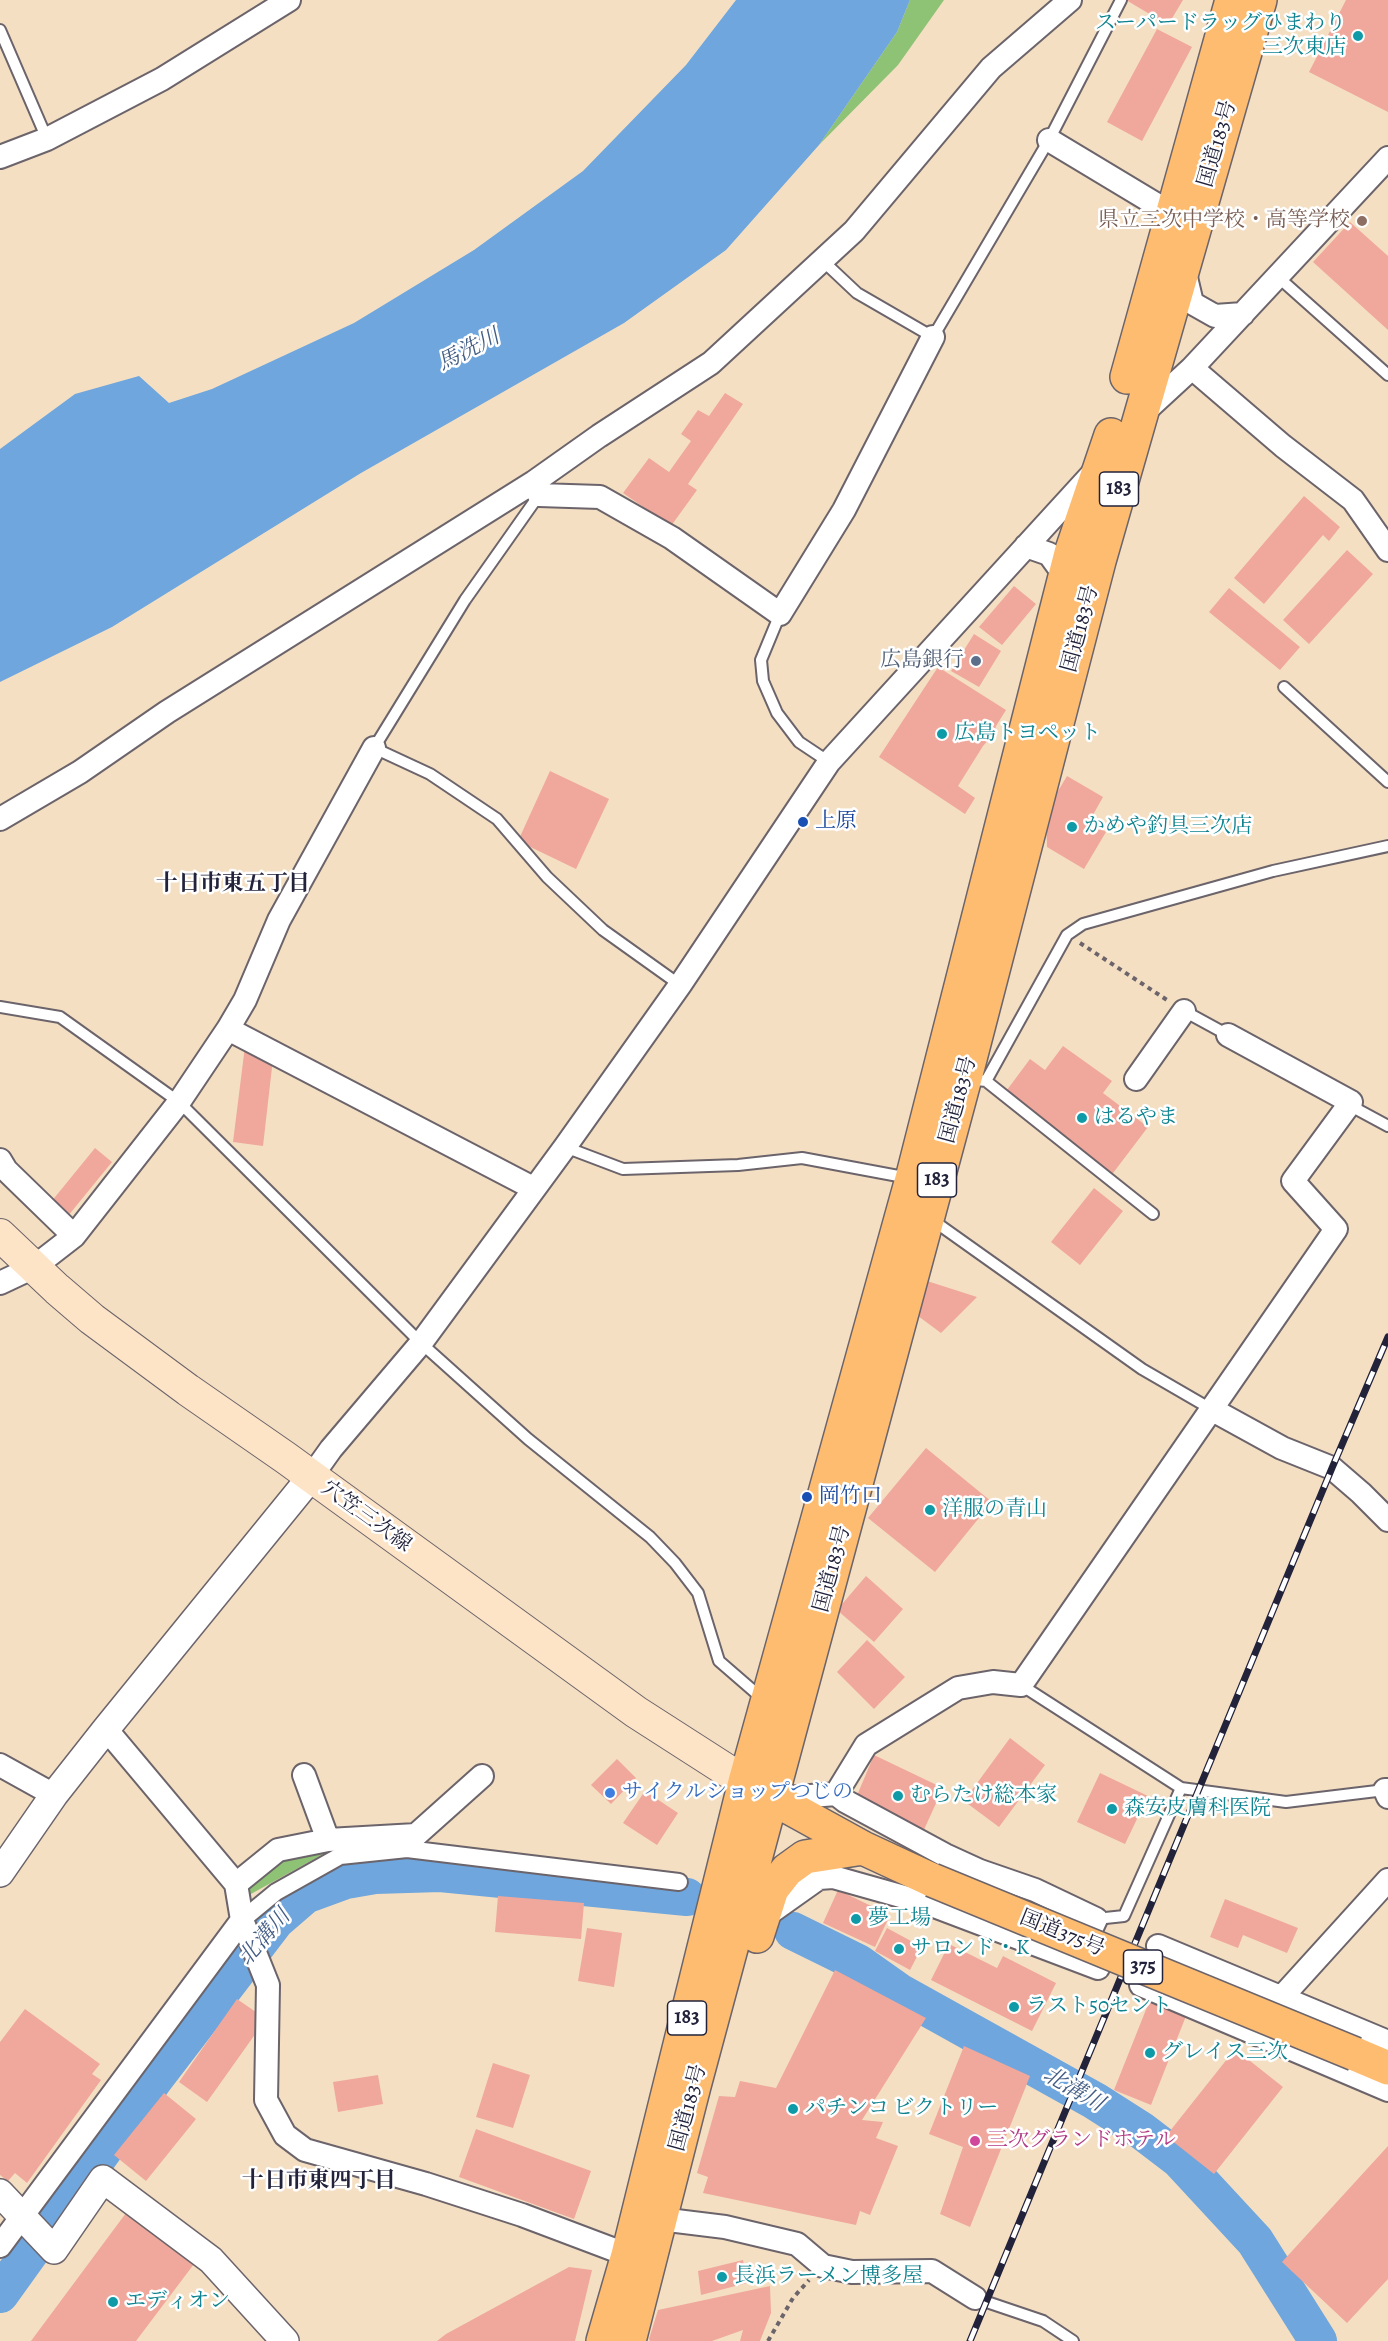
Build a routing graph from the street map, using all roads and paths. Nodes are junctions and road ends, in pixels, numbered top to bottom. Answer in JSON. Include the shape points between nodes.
{"nodes":[{"id":1,"x":289,"y":0,"type":"edge"},
{"id":2,"x":1070,"y":0,"type":"edge"},
{"id":3,"x":1121,"y":0,"type":"edge"},
{"id":4,"x":1232,"y":0,"type":"edge"},
{"id":5,"x":1260,"y":0,"type":"edge"},
{"id":6,"x":0,"y":30,"type":"edge"},
{"id":7,"x":47,"y":139,"type":"junction"},
{"id":8,"x":1049,"y":140,"type":"junction"},
{"id":9,"x":0,"y":158,"type":"edge"},
{"id":10,"x":1388,"y":158,"type":"edge"},
{"id":11,"x":1172,"y":214,"type":"junction"},
{"id":12,"x":823,"y":261,"type":"junction"},
{"id":13,"x":1183,"y":264,"type":"junction"},
{"id":14,"x":1278,"y":277,"type":"junction"},
{"id":15,"x":1243,"y":314,"type":"junction"},
{"id":16,"x":933,"y":337,"type":"junction"},
{"id":17,"x":1192,"y":368,"type":"junction"},
{"id":18,"x":1388,"y":375,"type":"edge"},
{"id":19,"x":1139,"y":417,"type":"junction"},
{"id":20,"x":1104,"y":460,"type":"junction"},
{"id":21,"x":536,"y":489,"type":"junction"},
{"id":22,"x":1026,"y":546,"type":"junction"},
{"id":23,"x":1388,"y":550,"type":"edge"},
{"id":24,"x":1065,"y":576,"type":"junction"},
{"id":25,"x":780,"y":614,"type":"junction"},
{"id":26,"x":1284,"y":687,"type":"dead end"},
{"id":27,"x":374,"y":748,"type":"junction"},
{"id":28,"x":830,"y":762,"type":"junction"},
{"id":29,"x":1388,"y":782,"type":"edge"},
{"id":30,"x":0,"y":819,"type":"edge"},
{"id":31,"x":1388,"y":846,"type":"edge"},
{"id":32,"x":1067,"y":935,"type":"junction"},
{"id":33,"x":680,"y":985,"type":"junction"},
{"id":34,"x":0,"y":1007,"type":"edge"},
{"id":35,"x":1184,"y":1011,"type":"junction"},
{"id":36,"x":228,"y":1029,"type":"junction"},
{"id":37,"x":1228,"y":1035,"type":"joint"},
{"id":38,"x":1136,"y":1079,"type":"dead end"},
{"id":39,"x":976,"y":1080,"type":"junction"},
{"id":40,"x":180,"y":1102,"type":"junction"},
{"id":41,"x":1349,"y":1105,"type":"junction"},
{"id":42,"x":1388,"y":1126,"type":"edge"},
{"id":43,"x":565,"y":1147,"type":"junction"},
{"id":44,"x":0,"y":1160,"type":"edge"},
{"id":45,"x":924,"y":1182,"type":"junction"},
{"id":46,"x":533,"y":1188,"type":"junction"},
{"id":47,"x":1153,"y":1214,"type":"dead end"},
{"id":48,"x":927,"y":1216,"type":"junction"},
{"id":49,"x":0,"y":1235,"type":"edge"},
{"id":50,"x":74,"y":1236,"type":"junction"},
{"id":51,"x":34,"y":1267,"type":"junction"},
{"id":52,"x":0,"y":1283,"type":"edge"},
{"id":53,"x":421,"y":1343,"type":"junction"},
{"id":54,"x":1211,"y":1409,"type":"junction"},
{"id":55,"x":311,"y":1477,"type":"junction"},
{"id":56,"x":1388,"y":1520,"type":"edge"},
{"id":57,"x":1021,"y":1685,"type":"junction"},
{"id":58,"x":769,"y":1704,"type":"junction"},
{"id":59,"x":106,"y":1729,"type":"junction"},
{"id":60,"x":0,"y":1765,"type":"edge"},
{"id":61,"x":304,"y":1774,"type":"dead end"},
{"id":62,"x":482,"y":1776,"type":"dead end"},
{"id":63,"x":1181,"y":1788,"type":"junction"},
{"id":64,"x":758,"y":1791,"type":"junction"},
{"id":65,"x":1387,"y":1792,"type":"edge"},
{"id":66,"x":836,"y":1794,"type":"junction"},
{"id":67,"x":54,"y":1795,"type":"junction"},
{"id":68,"x":328,"y":1840,"type":"junction"},
{"id":69,"x":863,"y":1848,"type":"junction"},
{"id":70,"x":0,"y":1873,"type":"edge"},
{"id":71,"x":1388,"y":1880,"type":"edge"},
{"id":72,"x":679,"y":1882,"type":"dead end"},
{"id":73,"x":236,"y":1884,"type":"junction"},
{"id":74,"x":764,"y":1917,"type":"junction"},
{"id":75,"x":1096,"y":1919,"type":"junction"},
{"id":76,"x":242,"y":1920,"type":"junction"},
{"id":77,"x":1158,"y":1946,"type":"dead end"},
{"id":78,"x":1078,"y":1958,"type":"junction"},
{"id":79,"x":1098,"y":1968,"type":"dead end"},
{"id":80,"x":1220,"y":1972,"type":"junction"},
{"id":81,"x":1141,"y":1985,"type":"dead end"},
{"id":82,"x":1281,"y":1998,"type":"junction"},
{"id":83,"x":717,"y":2007,"type":"junction"},
{"id":84,"x":1203,"y":2012,"type":"junction"},
{"id":85,"x":1388,"y":2042,"type":"edge"},
{"id":86,"x":1388,"y":2068,"type":"edge"},
{"id":87,"x":1388,"y":2090,"type":"edge"},
{"id":88,"x":0,"y":2193,"type":"edge"},
{"id":89,"x":21,"y":2215,"type":"junction"},
{"id":90,"x":660,"y":2219,"type":"junction"},
{"id":91,"x":0,"y":2247,"type":"edge"},
{"id":92,"x":628,"y":2255,"type":"junction"},
{"id":93,"x":823,"y":2266,"type":"junction"},
{"id":94,"x":975,"y":2298,"type":"joint"},
{"id":95,"x":614,"y":2340,"type":"edge"},
{"id":96,"x":285,"y":2341,"type":"edge"},
{"id":97,"x":768,"y":2341,"type":"edge"},
{"id":98,"x":1073,"y":2341,"type":"edge"}],
"edges":[{"from":1,"to":7,"type":"street","via":[[162,79]]},
{"from":2,"to":12,"type":"street","via":[[991,68],[854,231]]},
{"from":3,"to":8,"type":"lane"},
{"from":4,"to":11,"type":"highway","name":"国道183号","number":"183"},
{"from":5,"to":13,"type":"highway","name":"国道183号","number":"183"},
{"from":6,"to":7,"type":"lane"},
{"from":7,"to":9,"type":"street"},
{"from":8,"to":11,"type":"street"},
{"from":8,"to":16,"type":"lane"},
{"from":10,"to":14,"type":"street"},
{"from":11,"to":20,"type":"highway","name":"国道183号","number":"183"},
{"from":12,"to":16,"type":"lane","via":[[857,293]]},
{"from":12,"to":21,"type":"street","via":[[711,363],[599,436]]},
{"from":13,"to":15,"type":"street","via":[[1192,303],[1215,316]]},
{"from":13,"to":19,"type":"highway","name":"国道183号","number":"183"},
{"from":14,"to":15,"type":"street"},
{"from":14,"to":18,"type":"lane"},
{"from":15,"to":17,"type":"street"},
{"from":16,"to":25,"type":"street","via":[[844,510]]},
{"from":17,"to":19,"type":"street"},
{"from":17,"to":23,"type":"street","via":[[1353,501]]},
{"from":19,"to":20,"type":"street"},
{"from":19,"to":39,"type":"highway","name":"国道183号","number":"183","via":[[1099,561]]},
{"from":20,"to":22,"type":"street"},
{"from":20,"to":24,"type":"highway","name":"国道183号","number":"183"},
{"from":21,"to":25,"type":"street","via":[[600,497],[672,538]]},
{"from":21,"to":27,"type":"lane"},
{"from":21,"to":30,"type":"street","via":[[177,706],[80,772]]},
{"from":22,"to":24,"type":"street","via":[[1049,554]]},
{"from":22,"to":28,"type":"street"},
{"from":24,"to":45,"type":"highway","name":"国道183号","number":"183"},
{"from":25,"to":28,"type":"lane","via":[[761,660],[764,681],[777,713],[799,742]]},
{"from":26,"to":29,"type":"lane"},
{"from":27,"to":33,"type":"lane","via":[[430,774],[496,819],[547,877],[603,930]]},
{"from":27,"to":36,"type":"street","via":[[279,921]]},
{"from":28,"to":33,"type":"street"},
{"from":31,"to":32,"type":"lane","via":[[1273,871],[1083,924]]},
{"from":32,"to":35,"type":"path"},
{"from":32,"to":39,"type":"lane"},
{"from":33,"to":43,"type":"street"},
{"from":34,"to":40,"type":"lane","via":[[60,1017]]},
{"from":35,"to":37,"type":"lane"},
{"from":35,"to":38,"type":"street"},
{"from":36,"to":40,"type":"street"},
{"from":36,"to":46,"type":"street"},
{"from":37,"to":41,"type":"street","via":[[1351,1102]]},
{"from":39,"to":45,"type":"highway","name":"国道183号","number":"183"},
{"from":39,"to":47,"type":"lane"},
{"from":40,"to":50,"type":"street"},
{"from":40,"to":53,"type":"lane"},
{"from":41,"to":42,"type":"lane"},
{"from":41,"to":54,"type":"street","via":[[1293,1181],[1336,1229]]},
{"from":43,"to":45,"type":"lane","via":[[623,1169],[738,1165],[802,1158]]},
{"from":43,"to":46,"type":"street"},
{"from":44,"to":50,"type":"street"},
{"from":45,"to":48,"type":"highway","name":"国道183号","number":"183"},
{"from":45,"to":58,"type":"highway","name":"国道183号","number":"183"},
{"from":46,"to":53,"type":"street"},
{"from":48,"to":54,"type":"lane","via":[[1142,1369]]},
{"from":48,"to":64,"type":"highway","name":"国道183号","number":"183"},
{"from":49,"to":51,"type":"main road","name":"穴笠三次線"},
{"from":50,"to":51,"type":"street"},
{"from":51,"to":52,"type":"street"},
{"from":51,"to":55,"type":"main road","name":"穴笠三次線","via":[[102,1326]]},
{"from":53,"to":55,"type":"street"},
{"from":53,"to":58,"type":"lane","via":[[528,1439],[657,1544],[698,1593],[718,1661]]},
{"from":54,"to":56,"type":"street","via":[[1282,1448],[1332,1468]]},
{"from":54,"to":57,"type":"street"},
{"from":55,"to":59,"type":"street"},
{"from":55,"to":64,"type":"main road","name":"穴笠三次線","via":[[636,1712]]},
{"from":57,"to":63,"type":"lane"},
{"from":57,"to":66,"type":"street","via":[[993,1682],[958,1688],[866,1745]]},
{"from":58,"to":64,"type":"highway","name":"国道183号","number":"183"},
{"from":59,"to":67,"type":"street"},
{"from":59,"to":73,"type":"street"},
{"from":60,"to":67,"type":"street"},
{"from":61,"to":68,"type":"street"},
{"from":62,"to":68,"type":"street","via":[[416,1835]]},
{"from":63,"to":65,"type":"lane","via":[[1286,1802]]},
{"from":63,"to":75,"type":"lane","via":[[1124,1916]]},
{"from":64,"to":66,"type":"street"},
{"from":64,"to":69,"type":"highway","name":"国道375号","number":"375"},
{"from":64,"to":83,"type":"highway","name":"国道183号","number":"183"},
{"from":64,"to":92,"type":"highway","name":"国道183号","number":"183"},
{"from":66,"to":75,"type":"street","via":[[945,1855]]},
{"from":67,"to":70,"type":"street"},
{"from":68,"to":73,"type":"street","via":[[278,1850]]},
{"from":69,"to":74,"type":"highway","via":[[805,1857],[772,1889]]},
{"from":69,"to":86,"type":"highway","name":"国道375号","number":"375","bridge":true},
{"from":71,"to":82,"type":"street"},
{"from":72,"to":76,"type":"street","via":[[407,1849],[340,1856],[276,1892]]},
{"from":73,"to":76,"type":"street"},
{"from":74,"to":78,"type":"street","via":[[819,1878],[833,1877],[929,1904]]},
{"from":74,"to":83,"type":"highway","via":[[755,1944]]},
{"from":75,"to":78,"type":"street"},
{"from":76,"to":89,"type":"street"},
{"from":76,"to":92,"type":"street","via":[[268,1985],[266,2100],[285,2135],[305,2150],[522,2215]]},
{"from":77,"to":80,"type":"street"},
{"from":78,"to":79,"type":"street"},
{"from":80,"to":82,"type":"street"},
{"from":80,"to":84,"type":"lane"},
{"from":81,"to":84,"type":"street"},
{"from":82,"to":85,"type":"street"},
{"from":83,"to":90,"type":"highway","name":"国道183号","number":"183"},
{"from":84,"to":87,"type":"street"},
{"from":88,"to":89,"type":"street"},
{"from":89,"to":91,"type":"street"},
{"from":89,"to":96,"type":"street","via":[[54,2250],[104,2179],[211,2260]]},
{"from":90,"to":93,"type":"street","via":[[725,2226],[797,2244]]},
{"from":90,"to":95,"type":"highway","name":"国道183号","number":"183"},
{"from":92,"to":95,"type":"highway","name":"国道183号","number":"183"},
{"from":93,"to":94,"type":"street","via":[[852,2272],[932,2271]]},
{"from":93,"to":97,"type":"path","via":[[793,2298]]},
{"from":94,"to":98,"type":"lane","via":[[1043,2320]]}]}
